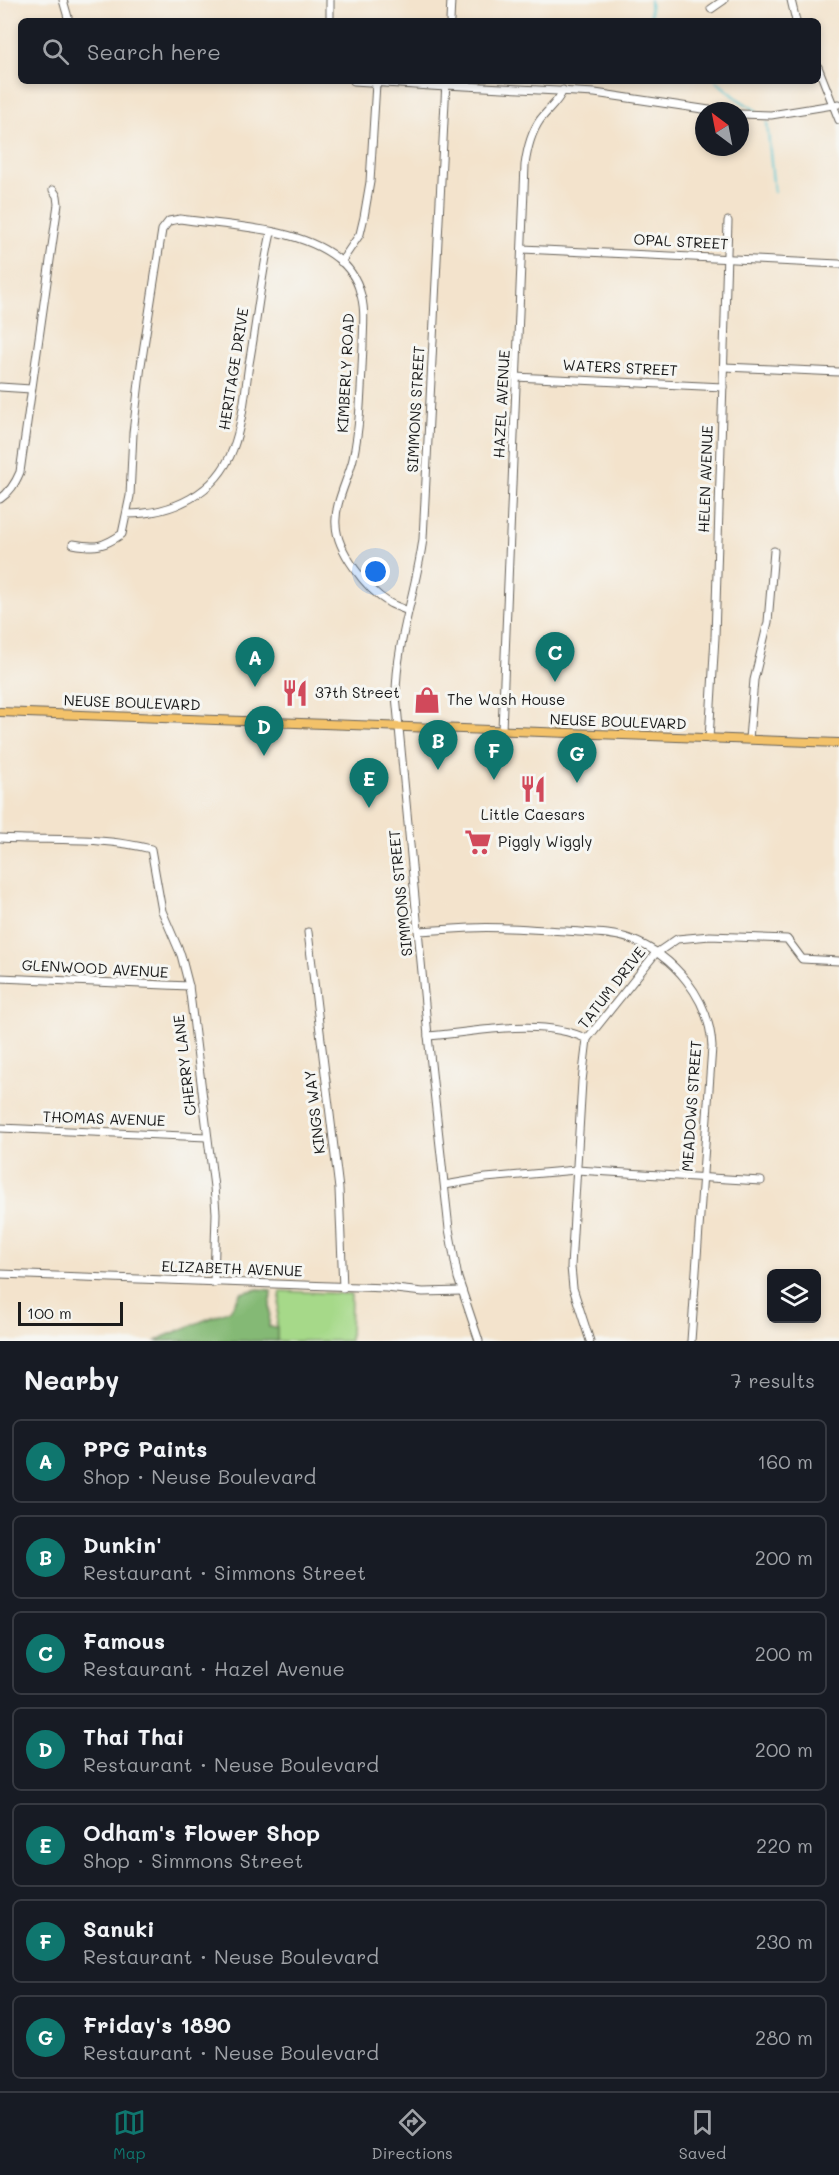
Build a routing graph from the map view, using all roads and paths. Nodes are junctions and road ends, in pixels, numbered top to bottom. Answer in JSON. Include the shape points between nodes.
{"nodes":[{"id":1,"x":63,"y":0,"type":"edge"},
{"id":2,"x":330,"y":0,"type":"edge"},
{"id":3,"x":451,"y":0,"type":"edge"},
{"id":4,"x":724,"y":0,"type":"edge"},
{"id":5,"x":791,"y":0,"type":"edge"},
{"id":6,"x":711,"y":9,"type":"dead end"},
{"id":7,"x":68,"y":18,"type":"edge"},
{"id":8,"x":330,"y":18,"type":"edge"},
{"id":9,"x":450,"y":18,"type":"edge"},
{"id":10,"x":795,"y":18,"type":"edge"},
{"id":11,"x":821,"y":73,"type":"edge"},
{"id":12,"x":376,"y":84,"type":"edge"},
{"id":13,"x":446,"y":84,"type":"edge"},
{"id":14,"x":563,"y":90,"type":"junction"},
{"id":15,"x":836,"y":105,"type":"edge"},
{"id":16,"x":695,"y":108,"type":"edge"},
{"id":17,"x":749,"y":114,"type":"edge"},
{"id":18,"x":839,"y":120,"type":"edge"},
{"id":19,"x":53,"y":190,"type":"dead end"},
{"id":20,"x":729,"y":221,"type":"dead end"},
{"id":21,"x":271,"y":233,"type":"junction"},
{"id":22,"x":522,"y":249,"type":"junction"},
{"id":23,"x":727,"y":258,"type":"junction"},
{"id":24,"x":341,"y":262,"type":"junction"},
{"id":25,"x":839,"y":264,"type":"edge"},
{"id":26,"x":724,"y":367,"type":"junction"},
{"id":27,"x":839,"y":372,"type":"edge"},
{"id":28,"x":515,"y":377,"type":"junction"},
{"id":29,"x":0,"y":387,"type":"edge"},
{"id":30,"x":723,"y":387,"type":"junction"},
{"id":31,"x":32,"y":389,"type":"junction"},
{"id":32,"x":0,"y":499,"type":"edge"},
{"id":33,"x":127,"y":514,"type":"junction"},
{"id":34,"x":73,"y":544,"type":"dead end"},
{"id":35,"x":774,"y":552,"type":"dead end"},
{"id":36,"x":408,"y":611,"type":"junction"},
{"id":37,"x":0,"y":712,"type":"edge"},
{"id":38,"x":397,"y":726,"type":"junction"},
{"id":39,"x":502,"y":730,"type":"junction"},
{"id":40,"x":709,"y":739,"type":"junction"},
{"id":41,"x":749,"y":739,"type":"junction"},
{"id":42,"x":839,"y":743,"type":"edge"},
{"id":43,"x":0,"y":838,"type":"edge"},
{"id":44,"x":419,"y":931,"type":"junction"},
{"id":45,"x":308,"y":932,"type":"dead end"},
{"id":46,"x":655,"y":954,"type":"junction"},
{"id":47,"x":839,"y":961,"type":"edge"},
{"id":48,"x":0,"y":978,"type":"edge"},
{"id":49,"x":189,"y":986,"type":"junction"},
{"id":50,"x":428,"y":1036,"type":"junction"},
{"id":51,"x":587,"y":1040,"type":"junction"},
{"id":52,"x":0,"y":1128,"type":"edge"},
{"id":53,"x":207,"y":1137,"type":"junction"},
{"id":54,"x":576,"y":1170,"type":"junction"},
{"id":55,"x":701,"y":1178,"type":"junction"},
{"id":56,"x":761,"y":1181,"type":"dead end"},
{"id":57,"x":445,"y":1185,"type":"junction"},
{"id":58,"x":0,"y":1274,"type":"edge"},
{"id":59,"x":214,"y":1283,"type":"junction"},
{"id":60,"x":344,"y":1288,"type":"junction"},
{"id":61,"x":462,"y":1291,"type":"junction"},
{"id":62,"x":479,"y":1341,"type":"edge"},
{"id":63,"x":590,"y":1341,"type":"edge"},
{"id":64,"x":691,"y":1341,"type":"edge"}],
"edges":[{"from":1,"to":7,"type":"street"},
{"from":2,"to":8,"type":"street"},
{"from":3,"to":9,"type":"street"},
{"from":4,"to":6,"type":"street"},
{"from":5,"to":10,"type":"street"},
{"from":11,"to":15,"type":"street"},
{"from":12,"to":24,"type":"street","via":[[364,217],[360,234]]},
{"from":13,"to":14,"type":"street"},
{"from":13,"to":36,"type":"street","name":"SIMMONS STREET","via":[[423,539]]},
{"from":14,"to":16,"type":"street"},
{"from":14,"to":22,"type":"street","name":"HAZEL AVENUE","via":[[539,121],[528,146]]},
{"from":15,"to":17,"type":"street","via":[[771,115]]},
{"from":15,"to":18,"type":"street"},
{"from":19,"to":31,"type":"street","via":[[58,204]]},
{"from":20,"to":23,"type":"street","name":"HELEN AVENUE"},
{"from":21,"to":24,"type":"street","name":"KIMBERLY ROAD","via":[[320,247]]},
{"from":21,"to":33,"type":"street","name":"HERITAGE DRIVE","via":[[233,450],[206,490],[177,506]]},
{"from":21,"to":33,"type":"street","name":"KIMBERLY ROAD","via":[[180,219],[169,221],[162,230],[133,433]]},
{"from":22,"to":23,"type":"street","name":"OPAL STREET"},
{"from":22,"to":28,"type":"street","name":"HAZEL AVENUE"},
{"from":23,"to":25,"type":"street","name":"OPAL STREET"},
{"from":23,"to":26,"type":"street","name":"HELEN AVENUE"},
{"from":24,"to":36,"type":"street","name":"KIMBERLY ROAD","via":[[360,291],[364,311],[357,436],[335,523],[339,543],[373,591]]},
{"from":26,"to":27,"type":"street"},
{"from":26,"to":30,"type":"street","name":"HELEN AVENUE"},
{"from":28,"to":30,"type":"street","name":"WATERS STREET"},
{"from":28,"to":39,"type":"street","name":"HAZEL AVENUE"},
{"from":29,"to":31,"type":"street"},
{"from":30,"to":40,"type":"street","name":"HELEN AVENUE"},
{"from":31,"to":32,"type":"street","via":[[20,472],[16,483]]},
{"from":33,"to":34,"type":"street","via":[[123,534],[109,543],[94,548]]},
{"from":35,"to":41,"type":"street","via":[[768,622],[754,680]]},
{"from":36,"to":38,"type":"street","name":"SIMMONS STREET","via":[[396,670]]},
{"from":37,"to":38,"type":"main road","name":"NEUSE BOULEVARD"},
{"from":38,"to":39,"type":"main road","name":"NEUSE BOULEVARD"},
{"from":38,"to":44,"type":"street","name":"SIMMONS STREET"},
{"from":39,"to":40,"type":"main road","name":"NEUSE BOULEVARD"},
{"from":40,"to":41,"type":"main road","name":"NEUSE BOULEVARD"},
{"from":41,"to":42,"type":"main road","name":"NEUSE BOULEVARD"},
{"from":43,"to":49,"type":"street","name":"CHERRY LANE","via":[[111,842],[151,849],[162,911]]},
{"from":44,"to":46,"type":"street","name":"MEADOWS STREET","via":[[471,928],[608,934],[630,939]]},
{"from":44,"to":50,"type":"street","name":"SIMMONS STREET"},
{"from":45,"to":60,"type":"street","name":"KINGS WAY","via":[[339,1189]]},
{"from":46,"to":47,"type":"street","name":"TATUM DRIVE","via":[[677,939],[710,936],[787,939],[802,959]]},
{"from":46,"to":51,"type":"street","name":"TATUM DRIVE"},
{"from":46,"to":55,"type":"street","name":"MEADOWS STREET","via":[[695,992],[710,1025],[711,1070]]},
{"from":48,"to":49,"type":"street","name":"GLENWOOD AVENUE"},
{"from":49,"to":53,"type":"street","name":"CHERRY LANE"},
{"from":50,"to":51,"type":"street","via":[[541,1027],[572,1032]]},
{"from":50,"to":57,"type":"street","name":"SIMMONS STREET"},
{"from":51,"to":54,"type":"street","name":"TATUM DRIVE"},
{"from":52,"to":53,"type":"street","name":"THOMAS AVENUE"},
{"from":53,"to":59,"type":"street","name":"CHERRY LANE","via":[[216,1213]]},
{"from":54,"to":55,"type":"street"},
{"from":54,"to":57,"type":"street"},
{"from":54,"to":63,"type":"street","name":"TATUM DRIVE","via":[[571,1267],[573,1288]]},
{"from":55,"to":56,"type":"street"},
{"from":55,"to":64,"type":"street","name":"MEADOWS STREET"},
{"from":57,"to":61,"type":"street","name":"SIMMONS STREET","via":[[452,1250]]},
{"from":58,"to":59,"type":"street","name":"ELIZABETH AVENUE"},
{"from":59,"to":60,"type":"street","name":"ELIZABETH AVENUE"},
{"from":60,"to":61,"type":"street","name":"ELIZABETH AVENUE"},
{"from":61,"to":62,"type":"street","name":"SIMMONS STREET"}]}
